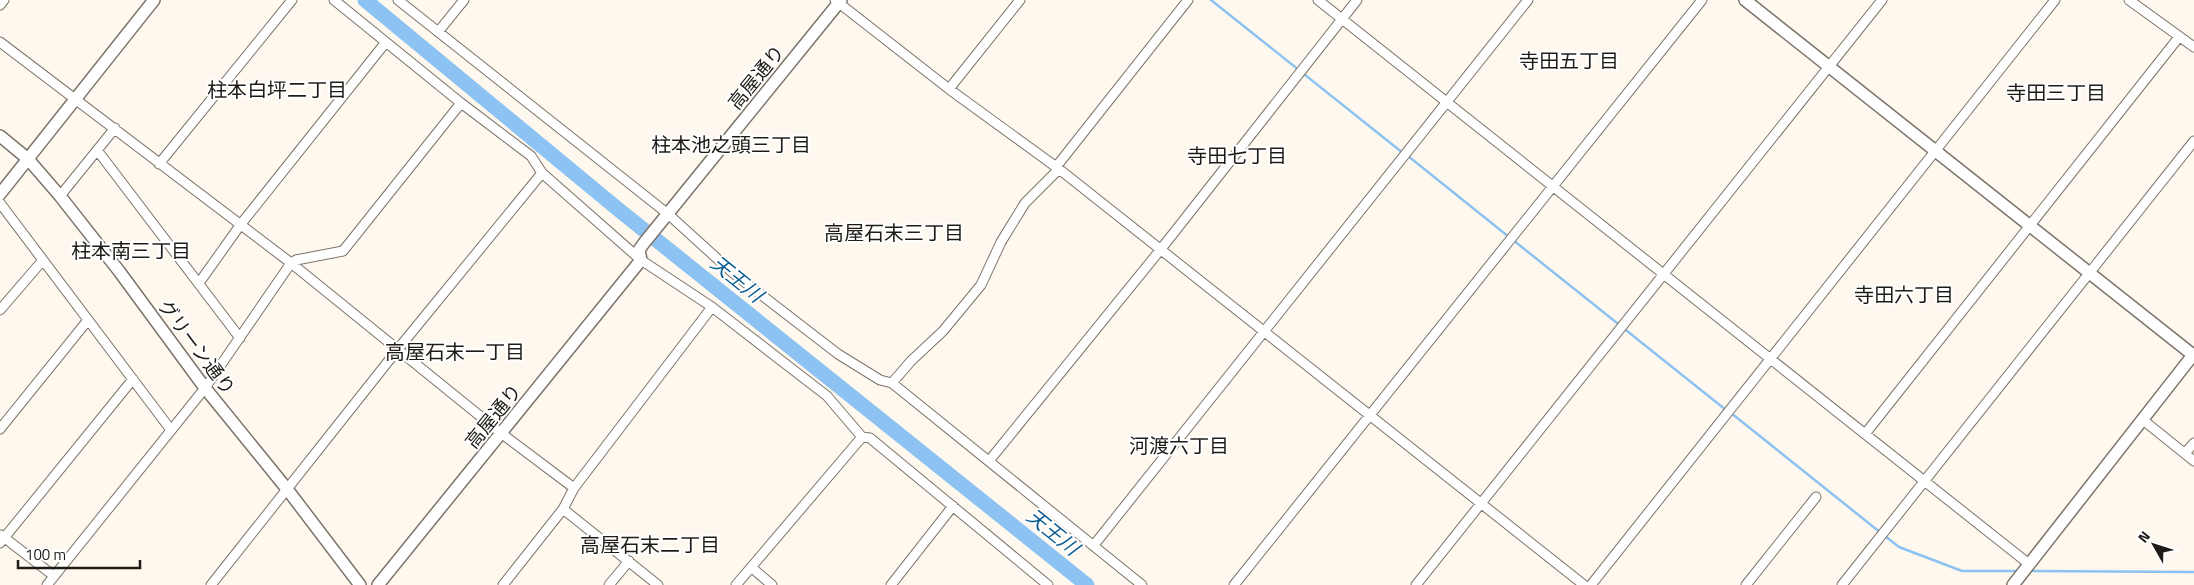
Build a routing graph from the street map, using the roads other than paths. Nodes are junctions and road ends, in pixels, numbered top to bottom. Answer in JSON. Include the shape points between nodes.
{"nodes":[{"id":1,"x":4,"y":0,"type":"edge"},
{"id":2,"x":154,"y":0,"type":"edge"},
{"id":3,"x":292,"y":0,"type":"edge"},
{"id":4,"x":334,"y":0,"type":"edge"},
{"id":5,"x":398,"y":0,"type":"edge"},
{"id":6,"x":464,"y":0,"type":"edge"},
{"id":7,"x":1020,"y":0,"type":"edge"},
{"id":8,"x":1188,"y":0,"type":"edge"},
{"id":9,"x":1318,"y":0,"type":"edge"},
{"id":10,"x":1357,"y":0,"type":"edge"},
{"id":11,"x":1528,"y":0,"type":"edge"},
{"id":12,"x":1702,"y":0,"type":"edge"},
{"id":13,"x":1745,"y":0,"type":"edge"},
{"id":14,"x":1882,"y":0,"type":"edge"},
{"id":15,"x":2055,"y":0,"type":"edge"},
{"id":16,"x":2129,"y":0,"type":"edge"},
{"id":17,"x":838,"y":1,"type":"edge"},
{"id":18,"x":0,"y":5,"type":"edge"},
{"id":19,"x":1342,"y":19,"type":"junction"},
{"id":20,"x":438,"y":32,"type":"junction"},
{"id":21,"x":2180,"y":37,"type":"junction"},
{"id":22,"x":0,"y":42,"type":"edge"},
{"id":23,"x":386,"y":42,"type":"junction"},
{"id":24,"x":2193,"y":43,"type":"edge"},
{"id":25,"x":1829,"y":66,"type":"junction"},
{"id":26,"x":949,"y":89,"type":"junction"},
{"id":27,"x":76,"y":99,"type":"junction"},
{"id":28,"x":1447,"y":102,"type":"junction"},
{"id":29,"x":461,"y":103,"type":"junction"},
{"id":30,"x":115,"y":128,"type":"junction"},
{"id":31,"x":0,"y":136,"type":"edge"},
{"id":32,"x":2194,"y":141,"type":"edge"},
{"id":33,"x":97,"y":150,"type":"junction"},
{"id":34,"x":1936,"y":152,"type":"junction"},
{"id":35,"x":28,"y":159,"type":"junction"},
{"id":36,"x":159,"y":164,"type":"junction"},
{"id":37,"x":1058,"y":168,"type":"junction"},
{"id":38,"x":542,"y":173,"type":"junction"},
{"id":39,"x":1554,"y":186,"type":"junction"},
{"id":40,"x":0,"y":194,"type":"edge"},
{"id":41,"x":60,"y":196,"type":"junction"},
{"id":42,"x":0,"y":203,"type":"edge"},
{"id":43,"x":664,"y":218,"type":"junction"},
{"id":44,"x":240,"y":224,"type":"junction"},
{"id":45,"x":2031,"y":227,"type":"junction"},
{"id":46,"x":1161,"y":248,"type":"junction"},
{"id":47,"x":43,"y":260,"type":"junction"},
{"id":48,"x":641,"y":260,"type":"junction"},
{"id":49,"x":291,"y":263,"type":"junction"},
{"id":50,"x":1664,"y":274,"type":"junction"},
{"id":51,"x":2090,"y":274,"type":"junction"},
{"id":52,"x":199,"y":283,"type":"junction"},
{"id":53,"x":712,"y":307,"type":"junction"},
{"id":54,"x":0,"y":310,"type":"edge"},
{"id":55,"x":88,"y":320,"type":"junction"},
{"id":56,"x":1265,"y":331,"type":"junction"},
{"id":57,"x":240,"y":338,"type":"junction"},
{"id":58,"x":398,"y":349,"type":"junction"},
{"id":59,"x":2194,"y":355,"type":"edge"},
{"id":60,"x":1772,"y":359,"type":"junction"},
{"id":61,"x":133,"y":380,"type":"junction"},
{"id":62,"x":892,"y":383,"type":"junction"},
{"id":63,"x":205,"y":388,"type":"junction"},
{"id":64,"x":1372,"y":415,"type":"junction"},
{"id":65,"x":2144,"y":420,"type":"junction"},
{"id":66,"x":0,"y":429,"type":"edge"},
{"id":67,"x":172,"y":430,"type":"junction"},
{"id":68,"x":501,"y":433,"type":"junction"},
{"id":69,"x":1866,"y":434,"type":"junction"},
{"id":70,"x":862,"y":438,"type":"junction"},
{"id":71,"x":2194,"y":442,"type":"edge"},
{"id":72,"x":2185,"y":453,"type":"junction"},
{"id":73,"x":989,"y":461,"type":"junction"},
{"id":74,"x":2194,"y":461,"type":"edge"},
{"id":75,"x":1925,"y":481,"type":"junction"},
{"id":76,"x":574,"y":488,"type":"junction"},
{"id":77,"x":287,"y":489,"type":"junction"},
{"id":78,"x":1816,"y":497,"type":"dead end"},
{"id":79,"x":1482,"y":503,"type":"junction"},
{"id":80,"x":953,"y":506,"type":"junction"},
{"id":81,"x":563,"y":509,"type":"junction"},
{"id":82,"x":2,"y":538,"type":"edge"},
{"id":83,"x":1094,"y":545,"type":"junction"},
{"id":84,"x":629,"y":561,"type":"junction"},
{"id":85,"x":2028,"y":565,"type":"junction"},
{"id":86,"x":751,"y":567,"type":"junction"},
{"id":87,"x":54,"y":576,"type":"junction"},
{"id":88,"x":2013,"y":584,"type":"edge"},
{"id":89,"x":47,"y":585,"type":"edge"},
{"id":90,"x":211,"y":585,"type":"edge"},
{"id":91,"x":360,"y":585,"type":"edge"},
{"id":92,"x":378,"y":585,"type":"edge"},
{"id":93,"x":504,"y":585,"type":"edge"},
{"id":94,"x":609,"y":585,"type":"edge"},
{"id":95,"x":658,"y":585,"type":"edge"},
{"id":96,"x":736,"y":585,"type":"edge"},
{"id":97,"x":772,"y":585,"type":"edge"},
{"id":98,"x":891,"y":585,"type":"edge"},
{"id":99,"x":1048,"y":585,"type":"edge"},
{"id":100,"x":1142,"y":585,"type":"edge"},
{"id":101,"x":1234,"y":585,"type":"edge"},
{"id":102,"x":1416,"y":585,"type":"edge"},
{"id":103,"x":1584,"y":585,"type":"edge"},
{"id":104,"x":1591,"y":585,"type":"edge"},
{"id":105,"x":1746,"y":585,"type":"edge"},
{"id":106,"x":1842,"y":585,"type":"edge"}],
"edges":[{"from":1,"to":18,"type":"street"},
{"from":2,"to":27,"type":"street"},
{"from":3,"to":36,"type":"street"},
{"from":4,"to":23,"type":"street"},
{"from":5,"to":20,"type":"street"},
{"from":6,"to":20,"type":"street"},
{"from":7,"to":26,"type":"street"},
{"from":8,"to":37,"type":"street"},
{"from":9,"to":19,"type":"street"},
{"from":10,"to":19,"type":"street"},
{"from":11,"to":28,"type":"street"},
{"from":12,"to":39,"type":"street"},
{"from":13,"to":25,"type":"street"},
{"from":14,"to":25,"type":"street"},
{"from":15,"to":34,"type":"street"},
{"from":16,"to":21,"type":"street"},
{"from":17,"to":26,"type":"street"},
{"from":17,"to":43,"type":"street","name":"高屋通り"},
{"from":19,"to":28,"type":"street"},
{"from":19,"to":46,"type":"street"},
{"from":20,"to":43,"type":"street"},
{"from":21,"to":24,"type":"street"},
{"from":21,"to":45,"type":"street"},
{"from":22,"to":27,"type":"street"},
{"from":23,"to":29,"type":"street"},
{"from":23,"to":44,"type":"street"},
{"from":25,"to":34,"type":"street"},
{"from":25,"to":50,"type":"street"},
{"from":26,"to":37,"type":"street"},
{"from":27,"to":30,"type":"street"},
{"from":27,"to":35,"type":"street"},
{"from":28,"to":39,"type":"street"},
{"from":28,"to":56,"type":"street"},
{"from":29,"to":38,"type":"street","via":[[531,156]]},
{"from":29,"to":49,"type":"street","via":[[343,251]]},
{"from":30,"to":33,"type":"street"},
{"from":30,"to":36,"type":"street"},
{"from":31,"to":35,"type":"street","name":"グリーン通り"},
{"from":32,"to":51,"type":"street"},
{"from":33,"to":41,"type":"street"},
{"from":33,"to":52,"type":"street"},
{"from":34,"to":45,"type":"street"},
{"from":34,"to":60,"type":"street"},
{"from":35,"to":40,"type":"street"},
{"from":35,"to":41,"type":"street","name":"グリーン通り"},
{"from":36,"to":44,"type":"street"},
{"from":37,"to":46,"type":"street"},
{"from":37,"to":62,"type":"street","via":[[1021,210],[980,285],[943,331]]},
{"from":38,"to":48,"type":"street"},
{"from":38,"to":58,"type":"street"},
{"from":39,"to":50,"type":"street"},
{"from":39,"to":64,"type":"street"},
{"from":41,"to":63,"type":"street","name":"グリーン通り"},
{"from":42,"to":47,"type":"street"},
{"from":43,"to":48,"type":"street","name":"高屋通り","via":[[639,250]]},
{"from":43,"to":62,"type":"street","via":[[838,354],[880,380]]},
{"from":44,"to":49,"type":"street"},
{"from":44,"to":52,"type":"street"},
{"from":45,"to":51,"type":"street"},
{"from":45,"to":69,"type":"street"},
{"from":46,"to":56,"type":"street"},
{"from":46,"to":73,"type":"street"},
{"from":47,"to":54,"type":"street"},
{"from":47,"to":55,"type":"street"},
{"from":48,"to":53,"type":"street"},
{"from":48,"to":68,"type":"street","name":"高屋通り"},
{"from":49,"to":57,"type":"street"},
{"from":49,"to":58,"type":"street"},
{"from":50,"to":60,"type":"street"},
{"from":50,"to":79,"type":"street"},
{"from":51,"to":59,"type":"street"},
{"from":51,"to":75,"type":"street"},
{"from":52,"to":57,"type":"street"},
{"from":53,"to":70,"type":"street","via":[[828,396]]},
{"from":53,"to":76,"type":"street"},
{"from":55,"to":61,"type":"street"},
{"from":55,"to":66,"type":"street"},
{"from":56,"to":64,"type":"street"},
{"from":56,"to":83,"type":"street"},
{"from":57,"to":63,"type":"street"},
{"from":58,"to":68,"type":"street"},
{"from":58,"to":77,"type":"street"},
{"from":59,"to":65,"type":"street"},
{"from":60,"to":69,"type":"street"},
{"from":60,"to":104,"type":"street"},
{"from":61,"to":67,"type":"street"},
{"from":61,"to":82,"type":"street"},
{"from":62,"to":73,"type":"street"},
{"from":63,"to":67,"type":"street"},
{"from":63,"to":77,"type":"street","name":"グリーン通り"},
{"from":64,"to":79,"type":"street"},
{"from":64,"to":101,"type":"street"},
{"from":65,"to":72,"type":"street"},
{"from":65,"to":85,"type":"street"},
{"from":67,"to":87,"type":"street"},
{"from":68,"to":76,"type":"street"},
{"from":68,"to":92,"type":"street","name":"高屋通り"},
{"from":69,"to":75,"type":"street"},
{"from":70,"to":80,"type":"street","via":[[870,438]]},
{"from":70,"to":86,"type":"street"},
{"from":71,"to":72,"type":"street"},
{"from":72,"to":74,"type":"street"},
{"from":73,"to":83,"type":"street"},
{"from":75,"to":85,"type":"street"},
{"from":75,"to":106,"type":"street"},
{"from":76,"to":81,"type":"street"},
{"from":77,"to":90,"type":"street"},
{"from":77,"to":91,"type":"street","name":"グリーン通り"},
{"from":78,"to":105,"type":"street"},
{"from":79,"to":102,"type":"street"},
{"from":79,"to":103,"type":"street"},
{"from":80,"to":98,"type":"street"},
{"from":80,"to":99,"type":"street"},
{"from":81,"to":84,"type":"street"},
{"from":81,"to":93,"type":"street"},
{"from":82,"to":87,"type":"street"},
{"from":83,"to":100,"type":"street"},
{"from":84,"to":94,"type":"street"},
{"from":84,"to":95,"type":"street"},
{"from":85,"to":88,"type":"street"},
{"from":86,"to":96,"type":"street"},
{"from":86,"to":97,"type":"street"},
{"from":87,"to":89,"type":"street"}]}
